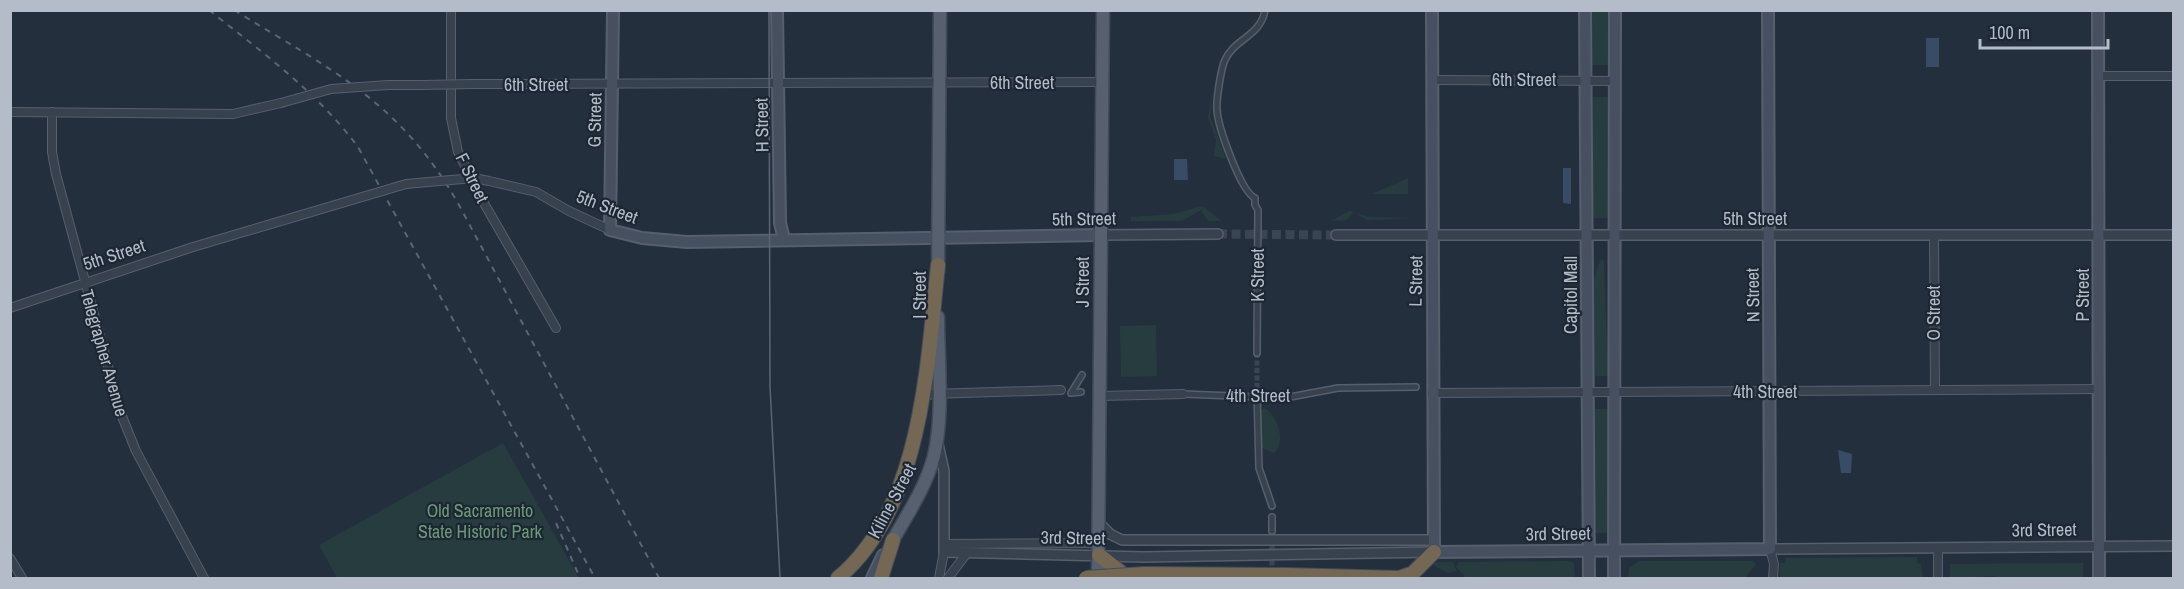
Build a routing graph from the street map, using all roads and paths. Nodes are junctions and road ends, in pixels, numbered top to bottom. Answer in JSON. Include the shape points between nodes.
{"nodes":[{"id":1,"x":451,"y":10,"type":"edge"},
{"id":2,"x":613,"y":10,"type":"edge"},
{"id":3,"x":777,"y":10,"type":"edge"},
{"id":4,"x":940,"y":10,"type":"edge"},
{"id":5,"x":1103,"y":10,"type":"edge"},
{"id":6,"x":1265,"y":10,"type":"edge"},
{"id":7,"x":1432,"y":10,"type":"edge"},
{"id":8,"x":1585,"y":10,"type":"edge"},
{"id":9,"x":1615,"y":10,"type":"edge"},
{"id":10,"x":1768,"y":10,"type":"edge"},
{"id":11,"x":2098,"y":10,"type":"edge"},
{"id":12,"x":2098,"y":76,"type":"junction"},
{"id":13,"x":2174,"y":76,"type":"edge"},
{"id":14,"x":1432,"y":80,"type":"junction"},
{"id":15,"x":1586,"y":81,"type":"junction"},
{"id":16,"x":1615,"y":81,"type":"junction"},
{"id":17,"x":1102,"y":82,"type":"junction"},
{"id":18,"x":778,"y":84,"type":"junction"},
{"id":19,"x":939,"y":84,"type":"junction"},
{"id":20,"x":612,"y":85,"type":"junction"},
{"id":21,"x":10,"y":112,"type":"edge"},
{"id":22,"x":51,"y":112,"type":"junction"},
{"id":23,"x":610,"y":230,"type":"junction"},
{"id":24,"x":1218,"y":234,"type":"tunnel mouth"},
{"id":25,"x":1101,"y":235,"type":"junction"},
{"id":26,"x":1336,"y":235,"type":"tunnel mouth"},
{"id":27,"x":1433,"y":235,"type":"junction"},
{"id":28,"x":2099,"y":235,"type":"junction"},
{"id":29,"x":2174,"y":235,"type":"edge"},
{"id":30,"x":1587,"y":236,"type":"junction"},
{"id":31,"x":1613,"y":236,"type":"junction"},
{"id":32,"x":1768,"y":236,"type":"junction"},
{"id":33,"x":1934,"y":236,"type":"junction"},
{"id":34,"x":939,"y":237,"type":"junction"},
{"id":35,"x":784,"y":239,"type":"junction"},
{"id":36,"x":938,"y":265,"type":"junction"},
{"id":37,"x":84,"y":282,"type":"junction"},
{"id":38,"x":10,"y":308,"type":"edge"},
{"id":39,"x":556,"y":328,"type":"dead end"},
{"id":40,"x":1257,"y":354,"type":"tunnel mouth"},
{"id":41,"x":1082,"y":375,"type":"dead end"},
{"id":42,"x":1416,"y":387,"type":"dead end"},
{"id":43,"x":2099,"y":389,"type":"junction"},
{"id":44,"x":1061,"y":390,"type":"dead end"},
{"id":45,"x":1935,"y":390,"type":"junction"},
{"id":46,"x":1081,"y":392,"type":"dead end"},
{"id":47,"x":1770,"y":392,"type":"junction"},
{"id":48,"x":1432,"y":393,"type":"junction"},
{"id":49,"x":1588,"y":393,"type":"junction"},
{"id":50,"x":1613,"y":393,"type":"junction"},
{"id":51,"x":938,"y":394,"type":"junction"},
{"id":52,"x":1183,"y":394,"type":"joint"},
{"id":53,"x":1257,"y":394,"type":"junction"},
{"id":54,"x":1100,"y":396,"type":"junction"},
{"id":55,"x":920,"y":402,"type":"junction"},
{"id":56,"x":936,"y":439,"type":"junction"},
{"id":57,"x":1272,"y":506,"type":"dead end"},
{"id":58,"x":1272,"y":517,"type":"dead end"},
{"id":59,"x":1099,"y":523,"type":"junction"},
{"id":60,"x":1272,"y":531,"type":"tunnel mouth"},
{"id":61,"x":893,"y":540,"type":"junction"},
{"id":62,"x":1434,"y":546,"type":"junction"},
{"id":63,"x":2099,"y":546,"type":"junction"},
{"id":64,"x":2174,"y":546,"type":"edge"},
{"id":65,"x":944,"y":548,"type":"junction"},
{"id":66,"x":1938,"y":548,"type":"junction"},
{"id":67,"x":1099,"y":549,"type":"junction"},
{"id":68,"x":1615,"y":549,"type":"junction"},
{"id":69,"x":1770,"y":549,"type":"junction"},
{"id":70,"x":1588,"y":550,"type":"junction"},
{"id":71,"x":968,"y":552,"type":"junction"},
{"id":72,"x":10,"y":558,"type":"edge"},
{"id":73,"x":22,"y":579,"type":"edge"},
{"id":74,"x":204,"y":579,"type":"edge"},
{"id":75,"x":838,"y":579,"type":"edge"},
{"id":76,"x":872,"y":579,"type":"edge"},
{"id":77,"x":881,"y":579,"type":"edge"},
{"id":78,"x":939,"y":579,"type":"edge"},
{"id":79,"x":948,"y":579,"type":"edge"},
{"id":80,"x":1086,"y":579,"type":"edge"},
{"id":81,"x":1098,"y":579,"type":"edge"},
{"id":82,"x":1128,"y":579,"type":"edge"},
{"id":83,"x":1589,"y":579,"type":"edge"},
{"id":84,"x":1614,"y":579,"type":"edge"},
{"id":85,"x":1773,"y":579,"type":"edge"},
{"id":86,"x":1938,"y":579,"type":"edge"},
{"id":87,"x":2099,"y":579,"type":"edge"}],
"edges":[{"from":1,"to":39,"type":"street","name":"F Street","via":[[451,117],[458,153]]},
{"from":2,"to":20,"type":"main road","name":"G Street"},
{"from":3,"to":18,"type":"main road","name":"H Street"},
{"from":4,"to":19,"type":"main road","name":"I Street"},
{"from":5,"to":17,"type":"main road","name":"J Street"},
{"from":6,"to":40,"type":"street","name":"K Street","via":[[1263,23],[1225,58],[1216,109],[1222,132],[1258,210]]},
{"from":7,"to":14,"type":"main road","name":"L Street"},
{"from":8,"to":15,"type":"main road","name":"Capitol Mall"},
{"from":9,"to":16,"type":"main road"},
{"from":10,"to":32,"type":"main road","name":"N Street"},
{"from":11,"to":12,"type":"main road","name":"P Street"},
{"from":12,"to":13,"type":"street"},
{"from":12,"to":28,"type":"main road","name":"P Street"},
{"from":14,"to":15,"type":"street","name":"6th Street"},
{"from":14,"to":27,"type":"main road","name":"L Street"},
{"from":15,"to":16,"type":"street","name":"6th Street"},
{"from":15,"to":30,"type":"main road","name":"Capitol Mall"},
{"from":16,"to":31,"type":"main road"},
{"from":17,"to":19,"type":"street","name":"6th Street"},
{"from":17,"to":25,"type":"main road","name":"J Street"},
{"from":18,"to":19,"type":"street","name":"6th Street"},
{"from":18,"to":20,"type":"street","name":"6th Street"},
{"from":18,"to":35,"type":"main road","name":"H Street","via":[[780,223]]},
{"from":19,"to":34,"type":"main road","name":"I Street"},
{"from":20,"to":22,"type":"street","name":"6th Street","bridge":true,"via":[[388,85],[331,89],[233,114]]},
{"from":20,"to":23,"type":"main road","name":"G Street"},
{"from":21,"to":22,"type":"street","name":"6th Street"},
{"from":22,"to":37,"type":"street","name":"Telegrapher Avenue","via":[[56,174]]},
{"from":23,"to":35,"type":"main road","name":"5th Street","via":[[687,242]]},
{"from":23,"to":37,"type":"street","name":"5th Street","bridge":true,"via":[[536,192],[465,178],[396,186]]},
{"from":24,"to":25,"type":"street","name":"5th Street"},
{"from":25,"to":34,"type":"main road","name":"5th Street"},
{"from":25,"to":54,"type":"main road","name":"J Street"},
{"from":26,"to":27,"type":"street","name":"5th Street"},
{"from":27,"to":30,"type":"street","name":"5th Street"},
{"from":27,"to":48,"type":"main road","name":"L Street"},
{"from":28,"to":29,"type":"street","name":"5th Street"},
{"from":28,"to":33,"type":"street","name":"5th Street"},
{"from":28,"to":43,"type":"main road","name":"P Street"},
{"from":30,"to":31,"type":"street","name":"5th Street"},
{"from":30,"to":49,"type":"main road","name":"Capitol Mall"},
{"from":31,"to":32,"type":"street","name":"5th Street"},
{"from":31,"to":50,"type":"main road"},
{"from":32,"to":33,"type":"street","name":"5th Street"},
{"from":32,"to":47,"type":"main road","name":"N Street"},
{"from":33,"to":45,"type":"street","name":"O Street"},
{"from":34,"to":35,"type":"main road","name":"5th Street"},
{"from":34,"to":36,"type":"main road","name":"I Street"},
{"from":36,"to":51,"type":"main road","name":"I Street"},
{"from":36,"to":55,"type":"highway"},
{"from":37,"to":38,"type":"street","name":"5th Street"},
{"from":37,"to":74,"type":"street","name":"Telegrapher Avenue","via":[[127,432]]},
{"from":41,"to":46,"type":"street","via":[[1071,389],[1071,393]]},
{"from":42,"to":53,"type":"street","name":"4th Street","via":[[1338,388],[1285,398]]},
{"from":43,"to":45,"type":"street","name":"4th Street"},
{"from":43,"to":63,"type":"main road","name":"P Street"},
{"from":44,"to":51,"type":"street"},
{"from":45,"to":47,"type":"street","name":"4th Street"},
{"from":47,"to":50,"type":"street","name":"4th Street"},
{"from":47,"to":69,"type":"main road","name":"N Street"},
{"from":48,"to":49,"type":"street","name":"4th Street"},
{"from":48,"to":62,"type":"main road","name":"L Street"},
{"from":49,"to":50,"type":"street","name":"4th Street"},
{"from":49,"to":70,"type":"main road","name":"Capitol Mall"},
{"from":50,"to":68,"type":"main road"},
{"from":51,"to":55,"type":"street","via":[[927,395]]},
{"from":51,"to":56,"type":"main road","name":"I Street"},
{"from":52,"to":53,"type":"street","name":"4th Street"},
{"from":52,"to":54,"type":"street","name":"4th Street"},
{"from":53,"to":57,"type":"street","via":[[1259,468]]},
{"from":54,"to":59,"type":"main road","name":"J Street"},
{"from":55,"to":75,"type":"highway","via":[[903,483],[888,516],[864,552]]},
{"from":56,"to":61,"type":"main road","name":"Kiline Street","via":[[926,481]]},
{"from":56,"to":65,"type":"street","name":"I Street","via":[[944,471]]},
{"from":58,"to":60,"type":"street"},
{"from":59,"to":62,"type":"street","name":"3rd Street","via":[[1122,540]]},
{"from":59,"to":67,"type":"main road","name":"J Street"},
{"from":61,"to":76,"type":"main road","name":"Kiline Street"},
{"from":61,"to":77,"type":"highway"},
{"from":62,"to":67,"type":"street","name":"3rd Street","via":[[1239,557]]},
{"from":62,"to":70,"type":"main road","name":"3rd Street"},
{"from":62,"to":80,"type":"highway","bridge":true,"via":[[1413,573],[1399,578],[1144,574]]},
{"from":63,"to":64,"type":"street","name":"3rd Street"},
{"from":63,"to":66,"type":"street","name":"3rd Street"},
{"from":63,"to":87,"type":"main road","name":"P Street"},
{"from":65,"to":67,"type":"street","name":"3rd Street"},
{"from":65,"to":71,"type":"street","name":"3rd Street"},
{"from":65,"to":78,"type":"street","name":"I Street"},
{"from":66,"to":69,"type":"street","name":"3rd Street"},
{"from":66,"to":86,"type":"street"},
{"from":67,"to":71,"type":"street","name":"3rd Street"},
{"from":67,"to":81,"type":"main road","name":"J Street"},
{"from":67,"to":82,"type":"highway"},
{"from":68,"to":69,"type":"main road","name":"3rd Street"},
{"from":68,"to":70,"type":"main road","name":"3rd Street"},
{"from":68,"to":84,"type":"main road"},
{"from":69,"to":85,"type":"street","name":"N Street"},
{"from":70,"to":83,"type":"main road","name":"Capitol Mall"},
{"from":71,"to":79,"type":"street"},
{"from":72,"to":73,"type":"street"}]}
